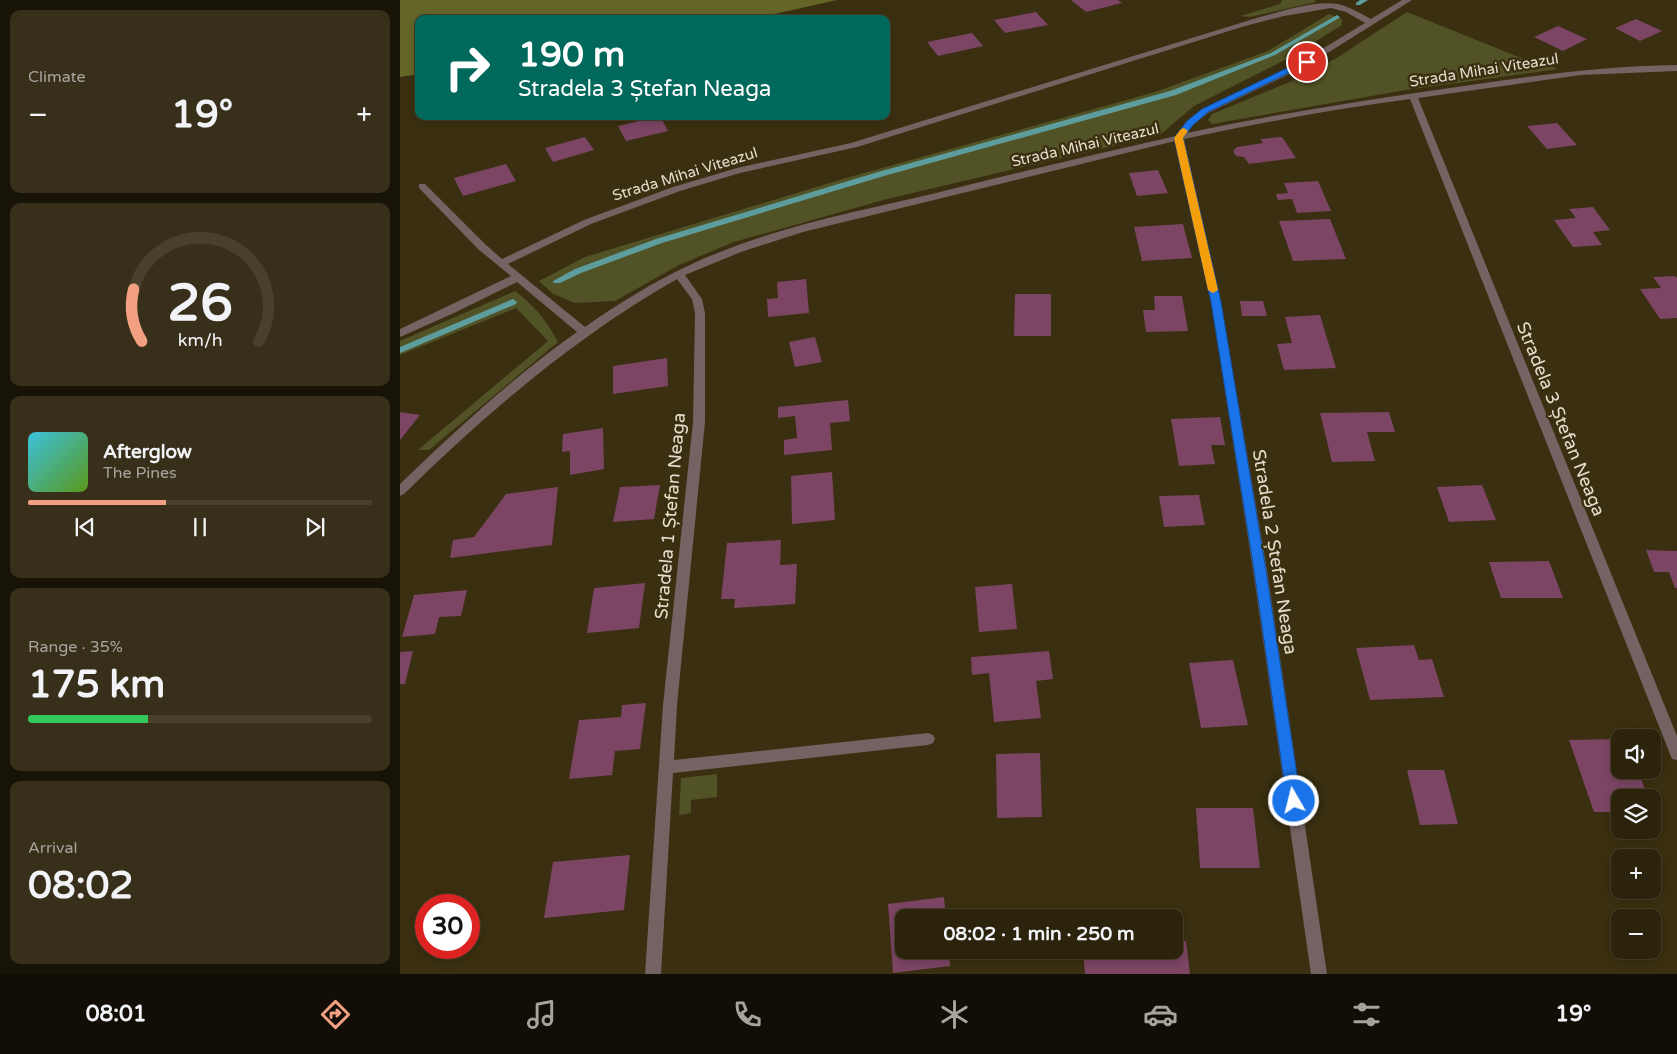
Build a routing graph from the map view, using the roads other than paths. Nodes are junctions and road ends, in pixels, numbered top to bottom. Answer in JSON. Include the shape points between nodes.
{"nodes":[{"id":1,"x":1408,"y":0,"type":"edge"},
{"id":2,"x":1371,"y":23,"type":"junction"},
{"id":3,"x":1677,"y":68,"type":"edge"},
{"id":4,"x":1413,"y":96,"type":"junction"},
{"id":5,"x":1179,"y":138,"type":"junction"},
{"id":6,"x":422,"y":186,"type":"dead end"},
{"id":7,"x":502,"y":263,"type":"junction"},
{"id":8,"x":679,"y":274,"type":"junction"},
{"id":9,"x":518,"y":276,"type":"junction"},
{"id":10,"x":400,"y":333,"type":"edge"},
{"id":11,"x":585,"y":333,"type":"junction"},
{"id":12,"x":400,"y":491,"type":"edge"},
{"id":13,"x":928,"y":739,"type":"dead end"},
{"id":14,"x":1677,"y":754,"type":"edge"},
{"id":15,"x":666,"y":768,"type":"junction"},
{"id":16,"x":654,"y":974,"type":"edge"},
{"id":17,"x":1319,"y":974,"type":"edge"}],
"edges":[{"from":1,"to":2,"type":"street"},
{"from":2,"to":5,"type":"street","via":[[1307,62],[1205,111]]},
{"from":2,"to":7,"type":"street","name":"Strada Mihai Viteazul","via":[[1340,7],[1328,6],[1271,18],[849,147],[738,171],[606,214],[548,238]]},
{"from":3,"to":4,"type":"street","name":"Strada Mihai Viteazul","via":[[1578,72]]},
{"from":4,"to":5,"type":"street","name":"Strada Mihai Viteazul","via":[[1313,111]]},
{"from":4,"to":14,"type":"street","name":"Stradela 3 Ștefan Neaga"},
{"from":5,"to":8,"type":"street","name":"Strada Mihai Viteazul","via":[[803,229],[743,247]]},
{"from":5,"to":17,"type":"street","name":"Stradela 2 Ștefan Neaga","via":[[1217,311],[1260,570]]},
{"from":6,"to":7,"type":"street"},
{"from":7,"to":9,"type":"street"},
{"from":8,"to":11,"type":"street","name":"Strada Mihai Viteazul","via":[[624,305]]},
{"from":8,"to":15,"type":"street","name":"Stradela 1 Ștefan Neaga","via":[[697,299],[701,329],[699,422]]},
{"from":9,"to":10,"type":"street"},
{"from":9,"to":11,"type":"street"},
{"from":11,"to":12,"type":"street","name":"Strada Mihai Viteazul","via":[[482,414]]},
{"from":13,"to":15,"type":"street"},
{"from":15,"to":16,"type":"street","name":"Stradela 1 Ștefan Neaga"}]}
